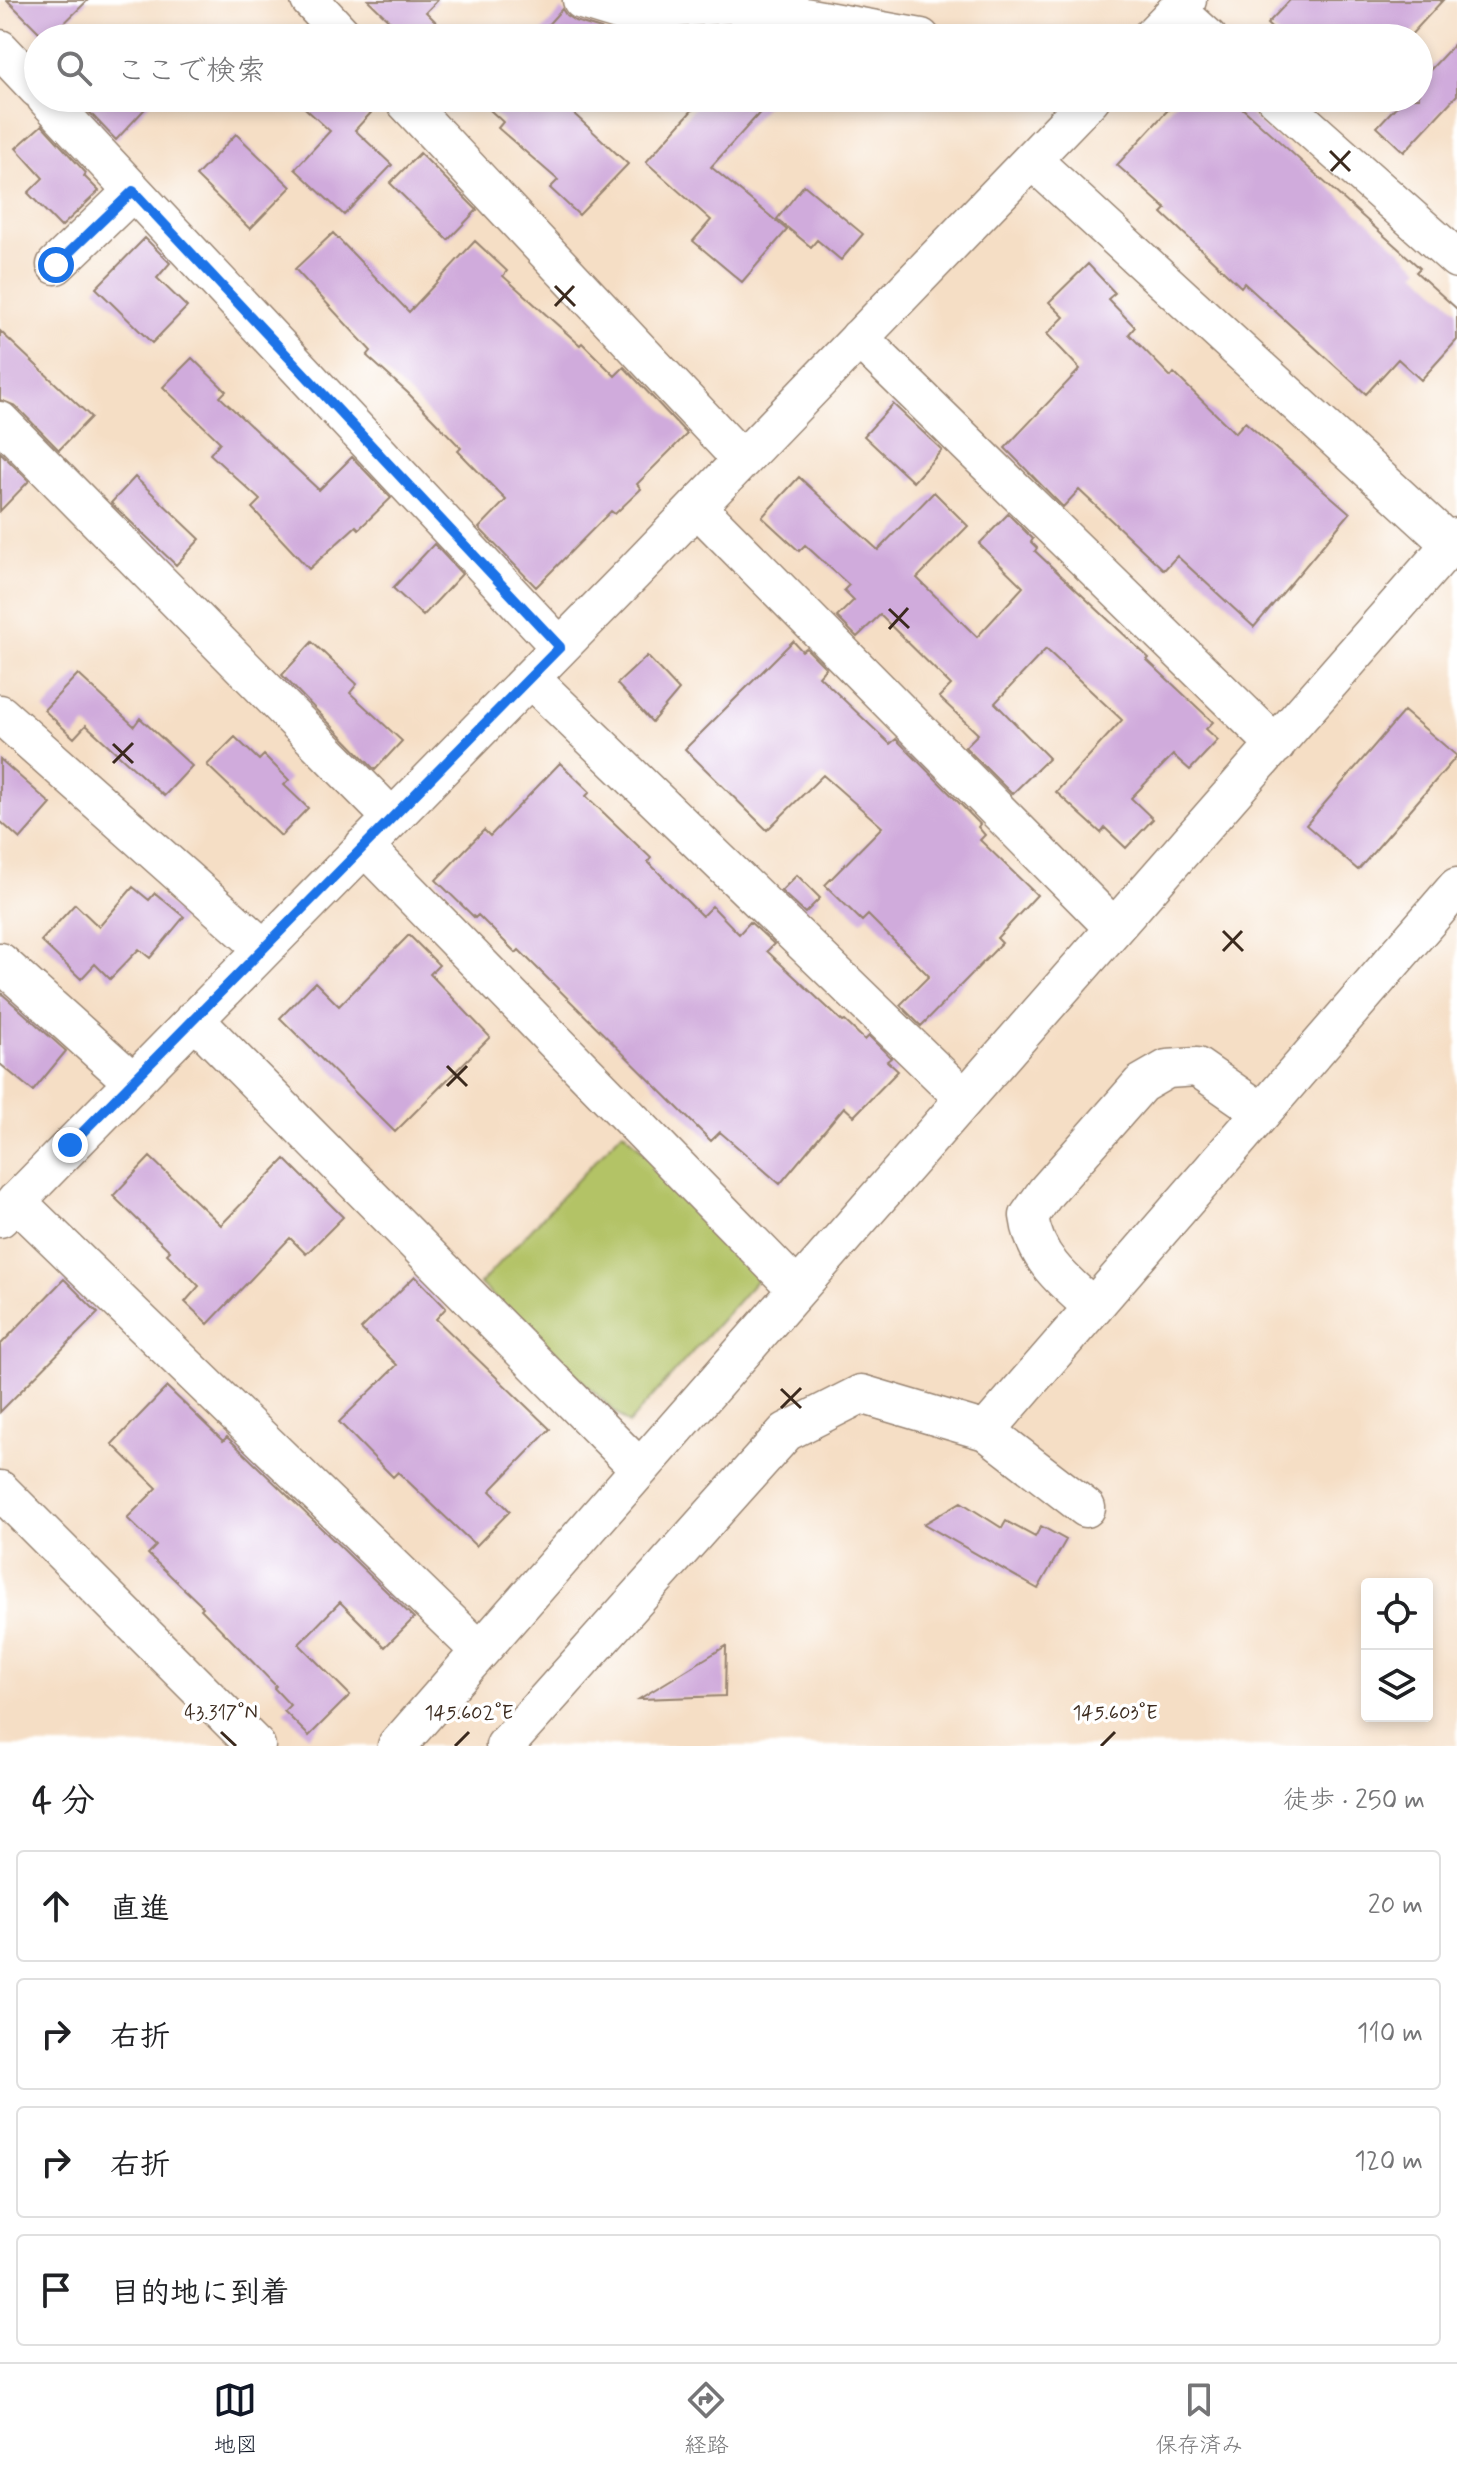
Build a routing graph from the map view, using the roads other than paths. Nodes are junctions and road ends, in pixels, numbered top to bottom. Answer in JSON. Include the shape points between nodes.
{"nodes":[{"id":1,"x":310,"y":0,"type":"edge"},
{"id":2,"x":582,"y":0,"type":"edge"},
{"id":3,"x":735,"y":2,"type":"edge"},
{"id":4,"x":1182,"y":5,"type":"edge"},
{"id":5,"x":332,"y":24,"type":"edge"},
{"id":6,"x":849,"y":24,"type":"edge"},
{"id":7,"x":1164,"y":24,"type":"edge"},
{"id":8,"x":1197,"y":24,"type":"edge"},
{"id":9,"x":0,"y":49,"type":"edge"},
{"id":10,"x":24,"y":74,"type":"edge"},
{"id":11,"x":59,"y":112,"type":"edge"},
{"id":12,"x":415,"y":112,"type":"edge"},
{"id":13,"x":1078,"y":112,"type":"edge"},
{"id":14,"x":1292,"y":112,"type":"edge"},
{"id":15,"x":1032,"y":160,"type":"junction"},
{"id":16,"x":133,"y":191,"type":"junction"},
{"id":17,"x":1457,"y":259,"type":"edge"},
{"id":18,"x":56,"y":265,"type":"dead end"},
{"id":19,"x":859,"y":338,"type":"junction"},
{"id":20,"x":0,"y":421,"type":"edge"},
{"id":21,"x":742,"y":460,"type":"junction"},
{"id":22,"x":697,"y":507,"type":"junction"},
{"id":23,"x":1455,"y":544,"type":"edge"},
{"id":24,"x":560,"y":647,"type":"junction"},
{"id":25,"x":530,"y":678,"type":"junction"},
{"id":26,"x":0,"y":714,"type":"edge"},
{"id":27,"x":1276,"y":745,"type":"junction"},
{"id":28,"x":392,"y":818,"type":"junction"},
{"id":29,"x":364,"y":846,"type":"junction"},
{"id":30,"x":1457,"y":887,"type":"edge"},
{"id":31,"x":1114,"y":928,"type":"junction"},
{"id":32,"x":263,"y":948,"type":"junction"},
{"id":33,"x":0,"y":962,"type":"edge"},
{"id":34,"x":194,"y":1019,"type":"junction"},
{"id":35,"x":133,"y":1082,"type":"junction"},
{"id":36,"x":964,"y":1098,"type":"junction"},
{"id":37,"x":1262,"y":1112,"type":"junction"},
{"id":38,"x":8,"y":1210,"type":"edge"},
{"id":39,"x":797,"y":1289,"type":"junction"},
{"id":40,"x":1093,"y":1307,"type":"junction"},
{"id":41,"x":986,"y":1431,"type":"junction"},
{"id":42,"x":640,"y":1469,"type":"junction"},
{"id":43,"x":0,"y":1490,"type":"edge"},
{"id":44,"x":1086,"y":1508,"type":"dead end"},
{"id":45,"x":480,"y":1651,"type":"junction"},
{"id":46,"x":256,"y":1746,"type":"edge"},
{"id":47,"x":397,"y":1746,"type":"edge"},
{"id":48,"x":505,"y":1746,"type":"edge"}],
"edges":[{"from":1,"to":5,"type":"street"},
{"from":2,"to":3,"type":"street","via":[[621,12]]},
{"from":3,"to":6,"type":"street"},
{"from":4,"to":7,"type":"street"},
{"from":4,"to":8,"type":"street"},
{"from":9,"to":10,"type":"street"},
{"from":11,"to":16,"type":"street"},
{"from":12,"to":21,"type":"street"},
{"from":13,"to":15,"type":"street"},
{"from":14,"to":17,"type":"street"},
{"from":15,"to":19,"type":"street"},
{"from":15,"to":23,"type":"street"},
{"from":16,"to":18,"type":"street"},
{"from":16,"to":24,"type":"street"},
{"from":19,"to":21,"type":"street"},
{"from":19,"to":27,"type":"street"},
{"from":20,"to":28,"type":"street"},
{"from":21,"to":22,"type":"street"},
{"from":22,"to":24,"type":"street"},
{"from":22,"to":31,"type":"street"},
{"from":23,"to":27,"type":"street"},
{"from":24,"to":25,"type":"street"},
{"from":25,"to":28,"type":"street"},
{"from":25,"to":36,"type":"street"},
{"from":26,"to":32,"type":"street"},
{"from":27,"to":31,"type":"street"},
{"from":28,"to":29,"type":"street"},
{"from":29,"to":32,"type":"street"},
{"from":29,"to":39,"type":"street"},
{"from":30,"to":37,"type":"street"},
{"from":31,"to":36,"type":"street"},
{"from":32,"to":34,"type":"street"},
{"from":33,"to":35,"type":"street"},
{"from":34,"to":35,"type":"street"},
{"from":34,"to":42,"type":"street"},
{"from":35,"to":38,"type":"street"},
{"from":36,"to":39,"type":"street"},
{"from":37,"to":40,"type":"street"},
{"from":37,"to":40,"type":"street","via":[[1197,1067],[1167,1069],[1141,1084],[1046,1192],[1029,1216],[1032,1238],[1058,1276]]},
{"from":38,"to":45,"type":"street"},
{"from":39,"to":42,"type":"street"},
{"from":40,"to":41,"type":"street"},
{"from":41,"to":44,"type":"street"},
{"from":41,"to":48,"type":"street","via":[[861,1394],[786,1432]]},
{"from":42,"to":45,"type":"street"},
{"from":43,"to":46,"type":"street"},
{"from":45,"to":47,"type":"street"}]}
